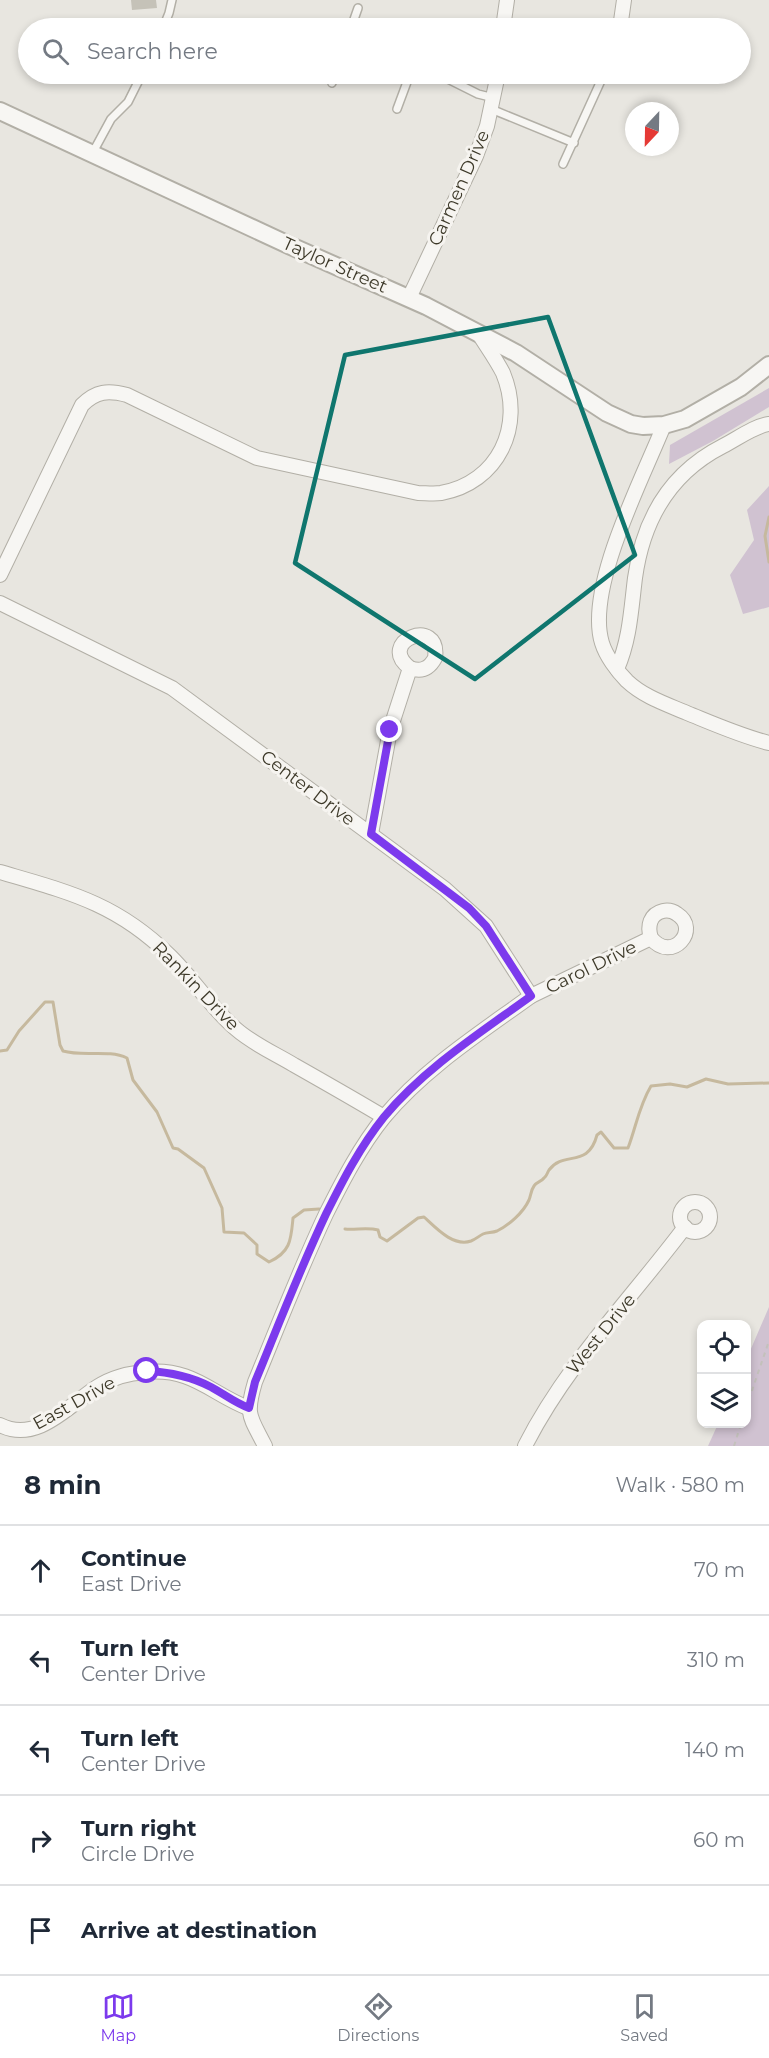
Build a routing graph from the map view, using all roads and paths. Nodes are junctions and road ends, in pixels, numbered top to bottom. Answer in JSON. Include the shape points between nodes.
{"nodes":[{"id":1,"x":172,"y":0,"type":"edge"},
{"id":2,"x":507,"y":0,"type":"edge"},
{"id":3,"x":624,"y":0,"type":"edge"},
{"id":4,"x":358,"y":8,"type":"dead end"},
{"id":5,"x":166,"y":18,"type":"edge"},
{"id":6,"x":354,"y":18,"type":"edge"},
{"id":7,"x":504,"y":18,"type":"edge"},
{"id":8,"x":621,"y":18,"type":"edge"},
{"id":9,"x":137,"y":84,"type":"edge"},
{"id":10,"x":407,"y":84,"type":"edge"},
{"id":11,"x":458,"y":84,"type":"edge"},
{"id":12,"x":496,"y":84,"type":"edge"},
{"id":13,"x":600,"y":84,"type":"edge"},
{"id":14,"x":492,"y":103,"type":"junction"},
{"id":15,"x":397,"y":108,"type":"dead end"},
{"id":16,"x":0,"y":111,"type":"edge"},
{"id":17,"x":574,"y":143,"type":"junction"},
{"id":18,"x":92,"y":154,"type":"junction"},
{"id":19,"x":564,"y":164,"type":"dead end"},
{"id":20,"x":409,"y":298,"type":"junction"},
{"id":21,"x":478,"y":332,"type":"junction"},
{"id":22,"x":769,"y":365,"type":"edge"},
{"id":23,"x":769,"y":424,"type":"edge"},
{"id":24,"x":664,"y":425,"type":"junction"},
{"id":25,"x":0,"y":575,"type":"edge"},
{"id":26,"x":0,"y":603,"type":"edge"},
{"id":27,"x":410,"y":668,"type":"dead end"},
{"id":28,"x":617,"y":669,"type":"junction"},
{"id":29,"x":769,"y":743,"type":"edge"},
{"id":30,"x":371,"y":834,"type":"junction"},
{"id":31,"x":0,"y":872,"type":"edge"},
{"id":32,"x":651,"y":938,"type":"dead end"},
{"id":33,"x":531,"y":996,"type":"junction"},
{"id":34,"x":384,"y":1117,"type":"junction"},
{"id":35,"x":685,"y":1227,"type":"dead end"},
{"id":36,"x":769,"y":1341,"type":"edge"},
{"id":37,"x":751,"y":1396,"type":"edge"},
{"id":38,"x":249,"y":1408,"type":"junction"},
{"id":39,"x":0,"y":1425,"type":"edge"},
{"id":40,"x":740,"y":1428,"type":"edge"},
{"id":41,"x":265,"y":1446,"type":"edge"},
{"id":42,"x":525,"y":1446,"type":"edge"},
{"id":43,"x":734,"y":1446,"type":"edge"}],
"edges":[{"from":1,"to":5,"type":"lane"},
{"from":2,"to":7,"type":"street"},
{"from":3,"to":8,"type":"street"},
{"from":4,"to":6,"type":"lane"},
{"from":9,"to":18,"type":"lane","via":[[128,102],[111,118]]},
{"from":10,"to":15,"type":"lane"},
{"from":11,"to":14,"type":"lane"},
{"from":12,"to":14,"type":"street","name":"Carmen Drive"},
{"from":13,"to":17,"type":"lane"},
{"from":14,"to":17,"type":"lane"},
{"from":14,"to":20,"type":"street","name":"Carmen Drive","via":[[476,156]]},
{"from":16,"to":18,"type":"street","name":"Taylor Street"},
{"from":17,"to":19,"type":"lane"},
{"from":18,"to":20,"type":"street","name":"Taylor Street"},
{"from":20,"to":21,"type":"street","name":"Taylor Street"},
{"from":21,"to":24,"type":"street","name":"Taylor Street","via":[[619,419],[643,426]]},
{"from":21,"to":25,"type":"street","via":[[503,375],[511,418],[493,464],[465,486],[440,493],[418,493],[272,462],[127,395],[102,391],[88,399],[77,414]]},
{"from":22,"to":24,"type":"street","via":[[710,406]]},
{"from":23,"to":28,"type":"street","via":[[697,461],[678,478],[660,504],[640,554],[629,633]]},
{"from":24,"to":28,"type":"street","via":[[618,535],[604,580],[599,615],[602,642]]},
{"from":26,"to":30,"type":"street","name":"Center Drive","via":[[172,688]]},
{"from":27,"to":30,"type":"street","via":[[390,730]]},
{"from":28,"to":29,"type":"street","via":[[653,699]]},
{"from":30,"to":33,"type":"street","name":"Center Drive","via":[[469,908],[492,935]]},
{"from":31,"to":34,"type":"street","name":"Rankin Drive","via":[[80,896],[117,914],[169,955],[237,1030]]},
{"from":32,"to":33,"type":"street","name":"Carol Drive"},
{"from":33,"to":34,"type":"street","via":[[433,1068]]},
{"from":34,"to":38,"type":"street","via":[[347,1171],[318,1232],[255,1382]]},
{"from":35,"to":42,"type":"street","name":"West Drive","via":[[564,1379]]},
{"from":36,"to":37,"type":"path"},
{"from":38,"to":39,"type":"street","name":"East Drive","via":[[192,1378],[147,1371],[99,1385],[36,1428],[20,1430]]},
{"from":38,"to":41,"type":"street","via":[[252,1423]]},
{"from":40,"to":43,"type":"path"}]}
